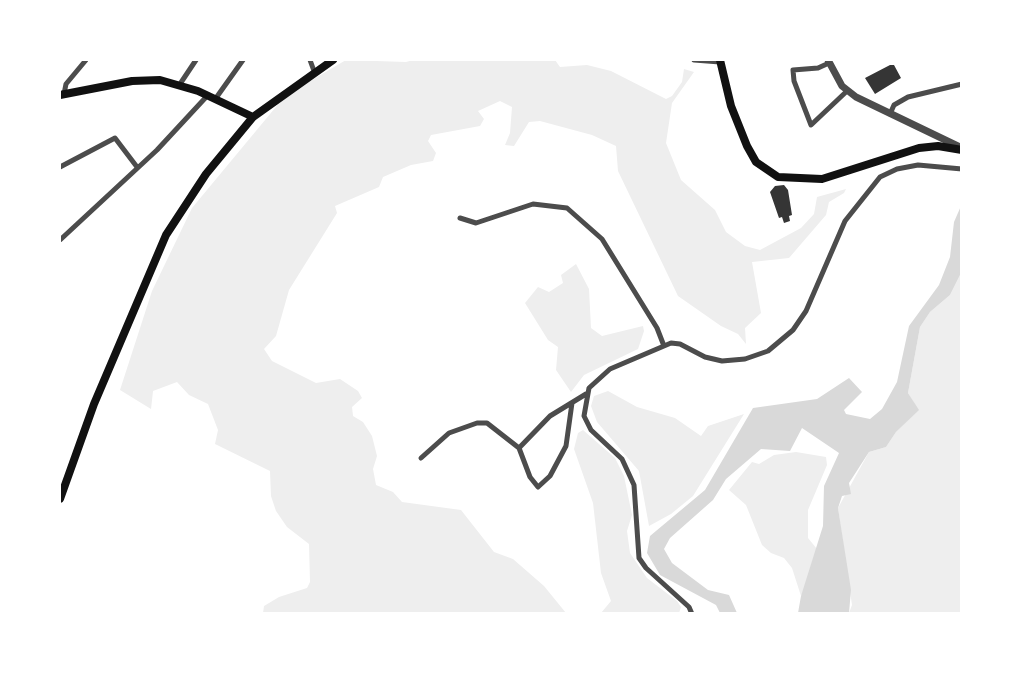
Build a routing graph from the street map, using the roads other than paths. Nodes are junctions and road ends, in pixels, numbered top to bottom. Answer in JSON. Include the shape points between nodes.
{"nodes":[{"id":1,"x":86,"y":60,"type":"edge"},
{"id":2,"x":197,"y":60,"type":"edge"},
{"id":3,"x":243,"y":60,"type":"edge"},
{"id":4,"x":310,"y":60,"type":"edge"},
{"id":5,"x":333,"y":60,"type":"edge"},
{"id":6,"x":694,"y":60,"type":"edge"},
{"id":7,"x":720,"y":61,"type":"edge"},
{"id":8,"x":829,"y":61,"type":"edge"},
{"id":9,"x":314,"y":71,"type":"junction"},
{"id":10,"x":180,"y":84,"type":"junction"},
{"id":11,"x":961,"y":84,"type":"edge"},
{"id":12,"x":847,"y":91,"type":"junction"},
{"id":13,"x":61,"y":92,"type":"edge"},
{"id":14,"x":212,"y":97,"type":"junction"},
{"id":15,"x":890,"y":114,"type":"junction"},
{"id":16,"x":253,"y":117,"type":"junction"},
{"id":17,"x":961,"y":149,"type":"edge"},
{"id":18,"x":60,"y":167,"type":"edge"},
{"id":19,"x":137,"y":167,"type":"junction"},
{"id":20,"x":961,"y":169,"type":"edge"},
{"id":21,"x":460,"y":218,"type":"dead end"},
{"id":22,"x":60,"y":240,"type":"edge"},
{"id":23,"x":664,"y":346,"type":"junction"},
{"id":24,"x":586,"y":394,"type":"junction"},
{"id":25,"x":572,"y":403,"type":"junction"},
{"id":26,"x":519,"y":448,"type":"junction"},
{"id":27,"x":421,"y":458,"type":"dead end"},
{"id":28,"x":60,"y":499,"type":"edge"},
{"id":29,"x":692,"y":614,"type":"edge"}],
"edges":[{"from":1,"to":13,"type":"street"},
{"from":2,"to":10,"type":"street"},
{"from":3,"to":14,"type":"street"},
{"from":4,"to":9,"type":"street"},
{"from":5,"to":9,"type":"main road"},
{"from":6,"to":7,"type":"street"},
{"from":7,"to":17,"type":"main road","via":[[747,146],[756,162],[778,177],[822,179],[919,148]]},
{"from":8,"to":12,"type":"street"},
{"from":8,"to":12,"type":"street","via":[[818,68],[793,70],[811,125]]},
{"from":9,"to":16,"type":"main road"},
{"from":10,"to":13,"type":"main road","via":[[141,80]]},
{"from":10,"to":14,"type":"main road"},
{"from":11,"to":15,"type":"street","via":[[908,97],[894,105]]},
{"from":12,"to":15,"type":"street"},
{"from":14,"to":16,"type":"main road"},
{"from":14,"to":19,"type":"street"},
{"from":15,"to":17,"type":"street"},
{"from":16,"to":28,"type":"main road","via":[[206,174],[166,235],[94,404]]},
{"from":18,"to":19,"type":"street","via":[[115,138]]},
{"from":19,"to":22,"type":"street"},
{"from":20,"to":23,"type":"street","via":[[918,164],[880,177],[845,221],[806,311],[793,330],[768,351],[722,361],[675,342]]},
{"from":21,"to":23,"type":"street","via":[[476,223],[533,204],[567,208],[602,239]]},
{"from":23,"to":24,"type":"street","via":[[603,373]]},
{"from":24,"to":25,"type":"street"},
{"from":24,"to":29,"type":"street","via":[[584,416],[622,459],[634,485],[639,558]]},
{"from":25,"to":26,"type":"street","via":[[550,416]]},
{"from":25,"to":26,"type":"street","via":[[566,446],[550,476],[538,487]]},
{"from":26,"to":27,"type":"street","via":[[492,425],[477,423],[449,433]]}]}
